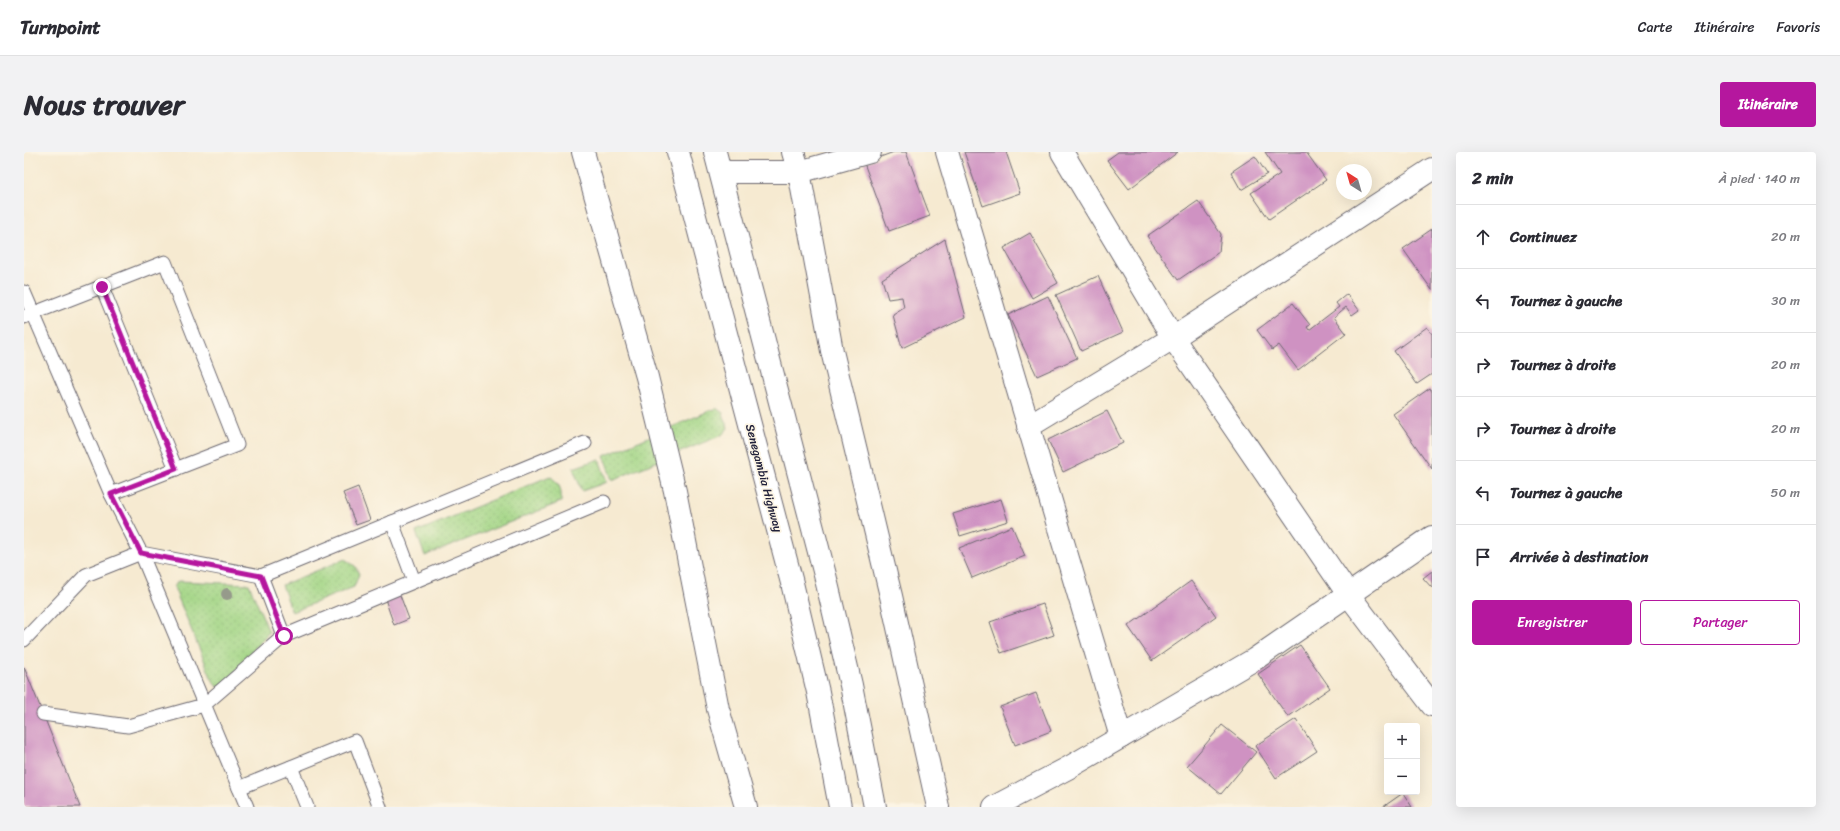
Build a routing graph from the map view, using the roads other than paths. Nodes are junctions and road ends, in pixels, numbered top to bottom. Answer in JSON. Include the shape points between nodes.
{"nodes":[{"id":1,"x":583,"y":152,"type":"edge"},
{"id":2,"x":678,"y":152,"type":"edge"},
{"id":3,"x":870,"y":152,"type":"edge"},
{"id":4,"x":947,"y":152,"type":"edge"},
{"id":5,"x":1062,"y":152,"type":"edge"},
{"id":6,"x":718,"y":162,"type":"edge"},
{"id":7,"x":796,"y":162,"type":"edge"},
{"id":8,"x":1432,"y":169,"type":"edge"},
{"id":9,"x":102,"y":287,"type":"junction"},
{"id":10,"x":24,"y":292,"type":"edge"},
{"id":11,"x":29,"y":315,"type":"edge"},
{"id":12,"x":1173,"y":338,"type":"junction"},
{"id":13,"x":1028,"y":426,"type":"junction"},
{"id":14,"x":585,"y":443,"type":"dead end"},
{"id":15,"x":176,"y":469,"type":"junction"},
{"id":16,"x":111,"y":494,"type":"junction"},
{"id":17,"x":604,"y":502,"type":"dead end"},
{"id":18,"x":392,"y":522,"type":"junction"},
{"id":19,"x":1432,"y":538,"type":"edge"},
{"id":20,"x":141,"y":553,"type":"junction"},
{"id":21,"x":261,"y":576,"type":"junction"},
{"id":22,"x":414,"y":581,"type":"junction"},
{"id":23,"x":1348,"y":594,"type":"junction"},
{"id":24,"x":284,"y":636,"type":"junction"},
{"id":25,"x":24,"y":640,"type":"edge"},
{"id":26,"x":204,"y":705,"type":"junction"},
{"id":27,"x":1432,"y":705,"type":"edge"},
{"id":28,"x":43,"y":714,"type":"dead end"},
{"id":29,"x":1121,"y":737,"type":"junction"},
{"id":30,"x":291,"y":767,"type":"junction"},
{"id":31,"x":240,"y":788,"type":"junction"},
{"id":32,"x":246,"y":807,"type":"edge"},
{"id":33,"x":307,"y":807,"type":"edge"},
{"id":34,"x":380,"y":807,"type":"edge"},
{"id":35,"x":746,"y":807,"type":"edge"},
{"id":36,"x":840,"y":807,"type":"edge"},
{"id":37,"x":875,"y":807,"type":"edge"},
{"id":38,"x":938,"y":807,"type":"edge"},
{"id":39,"x":994,"y":807,"type":"edge"}],
"edges":[{"from":1,"to":35,"type":"street","via":[[649,385],[675,491],[718,709]]},
{"from":2,"to":36,"type":"street","name":"Senegambia Highway","via":[[792,583],[818,692]]},
{"from":3,"to":7,"type":"street"},
{"from":4,"to":13,"type":"street"},
{"from":5,"to":12,"type":"street"},
{"from":6,"to":7,"type":"street"},
{"from":6,"to":37,"type":"street","via":[[830,597],[851,685]]},
{"from":7,"to":38,"type":"street","via":[[832,351]]},
{"from":8,"to":12,"type":"street"},
{"from":9,"to":11,"type":"lane"},
{"from":9,"to":15,"type":"lane"},
{"from":9,"to":15,"type":"lane","via":[[165,262],[237,445]]},
{"from":10,"to":11,"type":"lane"},
{"from":11,"to":16,"type":"lane"},
{"from":12,"to":13,"type":"street"},
{"from":12,"to":23,"type":"street"},
{"from":13,"to":29,"type":"street"},
{"from":14,"to":18,"type":"lane"},
{"from":15,"to":16,"type":"lane"},
{"from":16,"to":20,"type":"lane"},
{"from":17,"to":22,"type":"lane"},
{"from":18,"to":21,"type":"lane"},
{"from":18,"to":22,"type":"lane"},
{"from":19,"to":23,"type":"street"},
{"from":20,"to":21,"type":"lane"},
{"from":20,"to":25,"type":"lane","via":[[86,575]]},
{"from":20,"to":26,"type":"lane"},
{"from":21,"to":24,"type":"lane"},
{"from":22,"to":24,"type":"lane"},
{"from":23,"to":27,"type":"street"},
{"from":23,"to":29,"type":"street","via":[[1255,659]]},
{"from":24,"to":26,"type":"lane"},
{"from":26,"to":28,"type":"lane","via":[[128,726]]},
{"from":26,"to":31,"type":"lane"},
{"from":29,"to":39,"type":"street"},
{"from":30,"to":31,"type":"lane"},
{"from":30,"to":33,"type":"lane"},
{"from":30,"to":34,"type":"lane","via":[[355,741]]},
{"from":31,"to":32,"type":"lane"}]}
